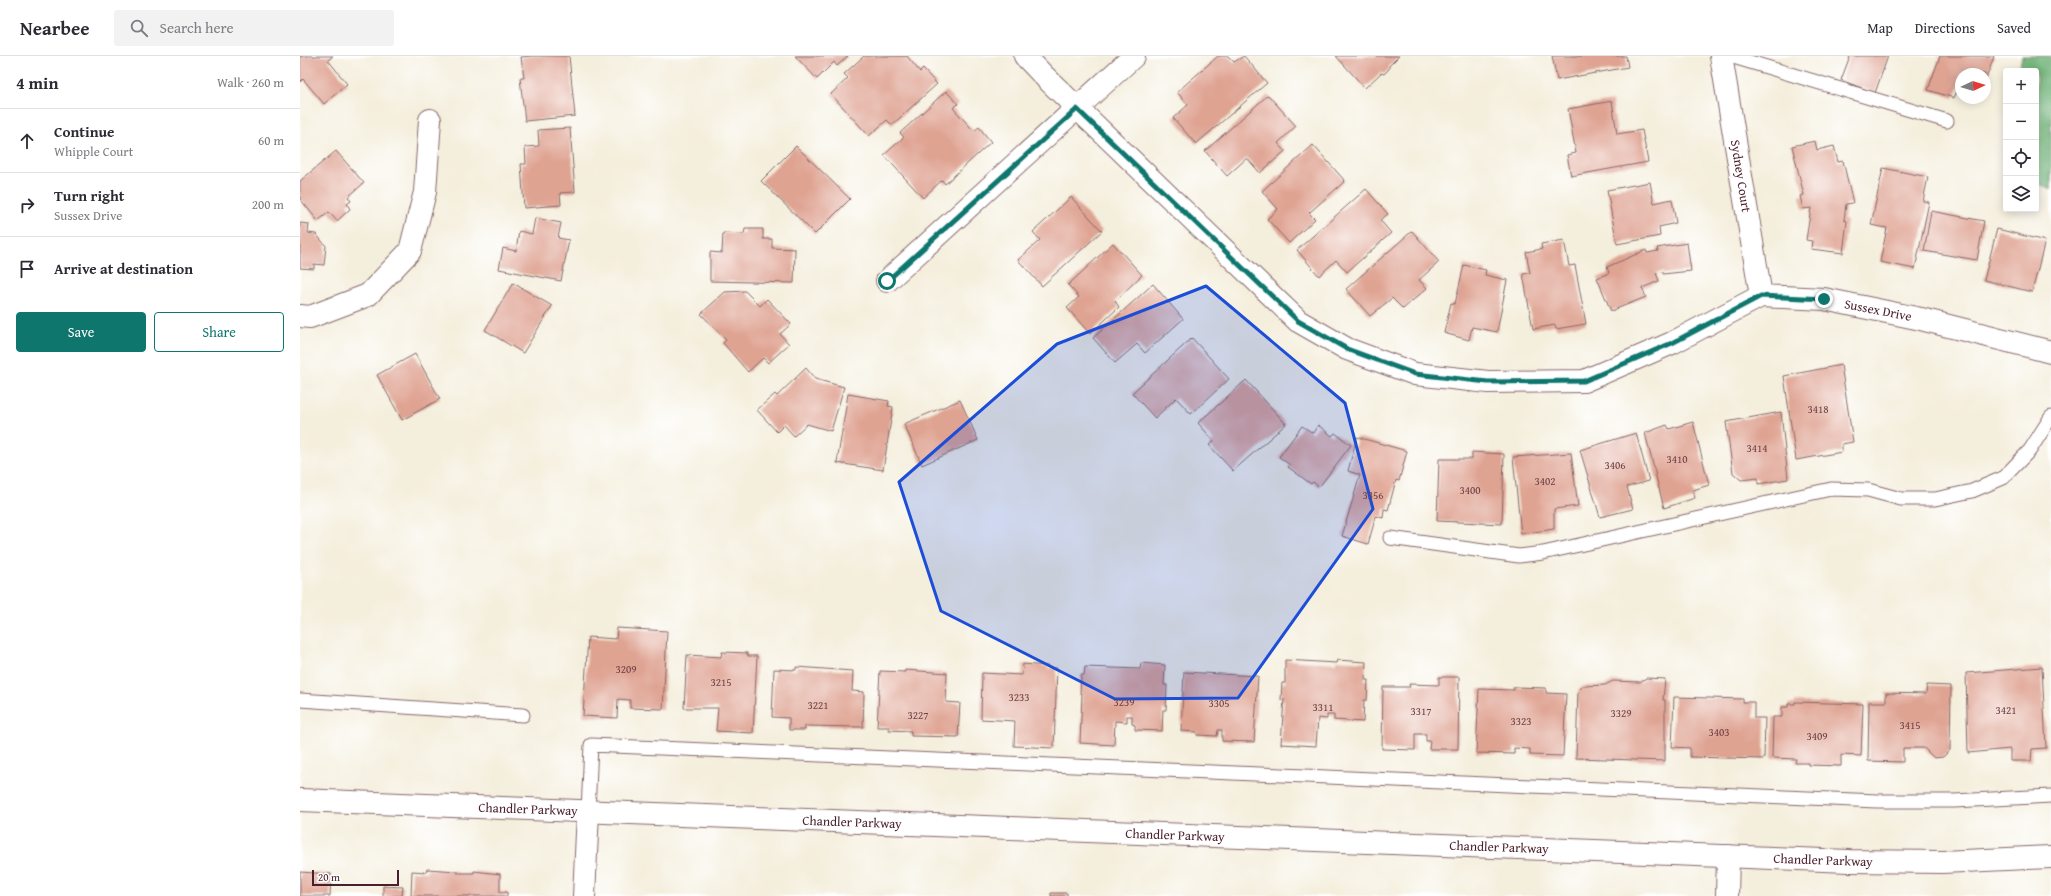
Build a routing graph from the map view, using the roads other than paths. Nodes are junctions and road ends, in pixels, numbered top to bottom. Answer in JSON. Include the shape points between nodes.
{"nodes":[{"id":1,"x":1025,"y":56,"type":"edge"},
{"id":2,"x":1134,"y":56,"type":"edge"},
{"id":3,"x":1722,"y":56,"type":"edge"},
{"id":4,"x":1730,"y":56,"type":"edge"},
{"id":5,"x":1077,"y":109,"type":"junction"},
{"id":6,"x":430,"y":120,"type":"dead end"},
{"id":7,"x":1947,"y":121,"type":"dead end"},
{"id":8,"x":887,"y":281,"type":"dead end"},
{"id":9,"x":1761,"y":296,"type":"junction"},
{"id":10,"x":300,"y":316,"type":"edge"},
{"id":11,"x":2051,"y":352,"type":"edge"},
{"id":12,"x":2051,"y":417,"type":"edge"},
{"id":13,"x":1390,"y":538,"type":"dead end"},
{"id":14,"x":300,"y":700,"type":"edge"},
{"id":15,"x":523,"y":715,"type":"dead end"},
{"id":16,"x":2051,"y":796,"type":"edge"},
{"id":17,"x":300,"y":800,"type":"edge"},
{"id":18,"x":588,"y":812,"type":"junction"},
{"id":19,"x":1728,"y":856,"type":"junction"},
{"id":20,"x":2051,"y":857,"type":"edge"},
{"id":21,"x":584,"y":896,"type":"edge"},
{"id":22,"x":1727,"y":896,"type":"edge"}],
"edges":[{"from":1,"to":5,"type":"street"},
{"from":2,"to":5,"type":"street"},
{"from":3,"to":9,"type":"street","name":"Sydney Court"},
{"from":4,"to":7,"type":"lane"},
{"from":5,"to":8,"type":"street"},
{"from":5,"to":9,"type":"street","via":[[1298,321],[1347,349],[1415,374],[1488,382],[1584,381],[1672,343]]},
{"from":6,"to":10,"type":"street","via":[[425,192],[410,251],[368,295],[310,317]]},
{"from":9,"to":11,"type":"street","name":"Sussex Drive","via":[[1824,299],[1921,319]]},
{"from":12,"to":13,"type":"lane","via":[[2030,450],[2003,478],[1972,491],[1935,499],[1901,499],[1868,490],[1831,490],[1543,553],[1519,556]]},
{"from":14,"to":15,"type":"lane"},
{"from":16,"to":18,"type":"lane","via":[[1954,801],[1877,801],[591,745]]},
{"from":17,"to":18,"type":"street","name":"Chandler Parkway"},
{"from":18,"to":19,"type":"street","name":"Chandler Parkway"},
{"from":18,"to":21,"type":"street"},
{"from":19,"to":20,"type":"street","name":"Chandler Parkway","via":[[1934,862]]},
{"from":19,"to":22,"type":"street"}]}
